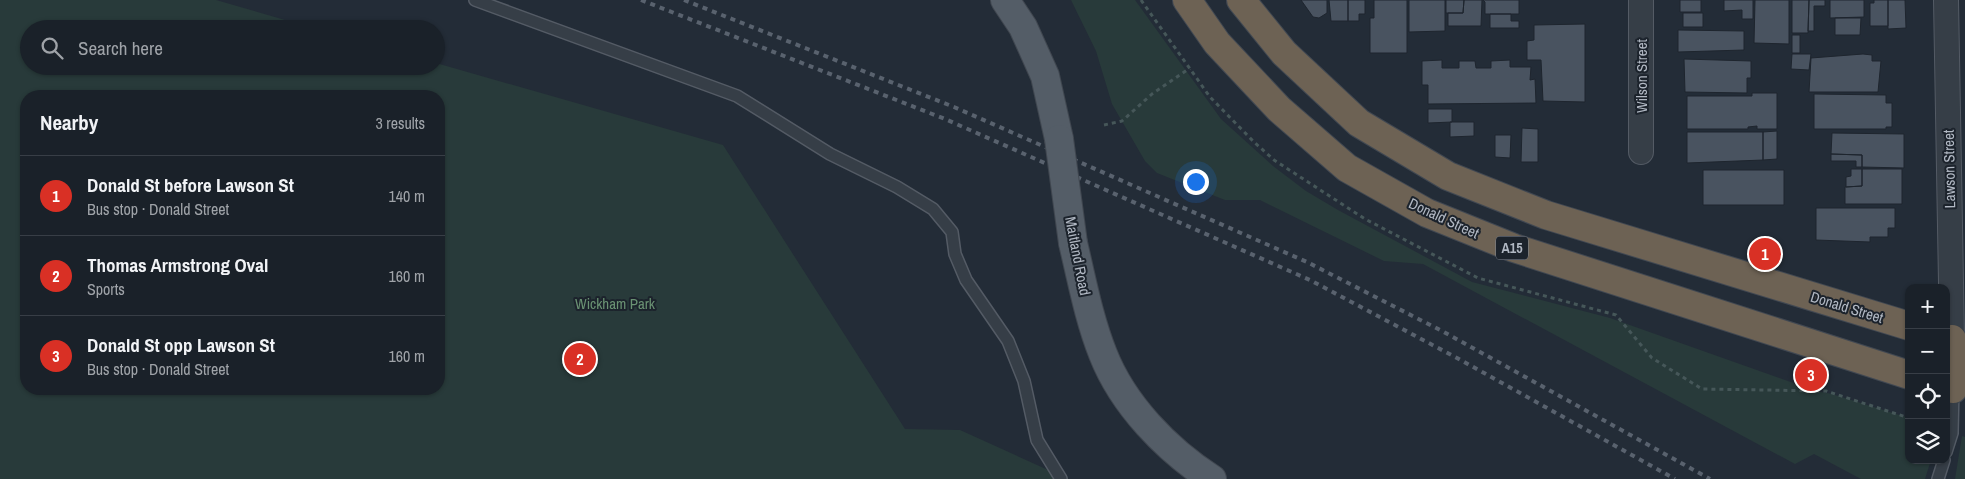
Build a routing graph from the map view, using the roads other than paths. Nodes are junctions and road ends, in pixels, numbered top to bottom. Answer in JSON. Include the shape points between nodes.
{"nodes":[{"id":1,"x":475,"y":0,"type":"edge"},
{"id":2,"x":1005,"y":0,"type":"edge"},
{"id":3,"x":1188,"y":0,"type":"edge"},
{"id":4,"x":1241,"y":0,"type":"edge"},
{"id":5,"x":1640,"y":0,"type":"edge"},
{"id":6,"x":1946,"y":0,"type":"edge"},
{"id":7,"x":1641,"y":152,"type":"dead end"},
{"id":8,"x":1905,"y":325,"type":"edge"},
{"id":9,"x":1954,"y":340,"type":"edge"},
{"id":10,"x":1906,"y":374,"type":"edge"},
{"id":11,"x":1955,"y":390,"type":"edge"},
{"id":12,"x":1950,"y":439,"type":"edge"},
{"id":13,"x":1943,"y":464,"type":"edge"},
{"id":14,"x":1061,"y":479,"type":"edge"},
{"id":15,"x":1212,"y":479,"type":"edge"},
{"id":16,"x":1938,"y":479,"type":"edge"}],
"edges":[{"from":1,"to":14,"type":"lane","via":[[737,96],[830,154],[897,187],[934,210],[952,232],[955,254],[966,280],[1008,341],[1024,381],[1036,440]]},
{"from":2,"to":15,"type":"main road","name":"Maitland Road","bridge":true,"via":[[1023,27],[1045,76],[1060,139],[1073,243],[1089,314],[1103,356],[1124,395],[1152,429]]},
{"from":3,"to":10,"type":"highway","name":"Donald Street","number":"A15","via":[[1217,43],[1286,114],[1347,168],[1427,213],[1514,248]]},
{"from":4,"to":8,"type":"highway","name":"Donald Street","via":[[1284,53],[1359,123],[1448,176],[1546,215]]},
{"from":5,"to":7,"type":"street","name":"Wilson Street"},
{"from":6,"to":9,"type":"street","name":"Lawson Street"},
{"from":9,"to":11,"type":"highway"},
{"from":11,"to":12,"type":"lane"},
{"from":13,"to":16,"type":"lane"}]}
